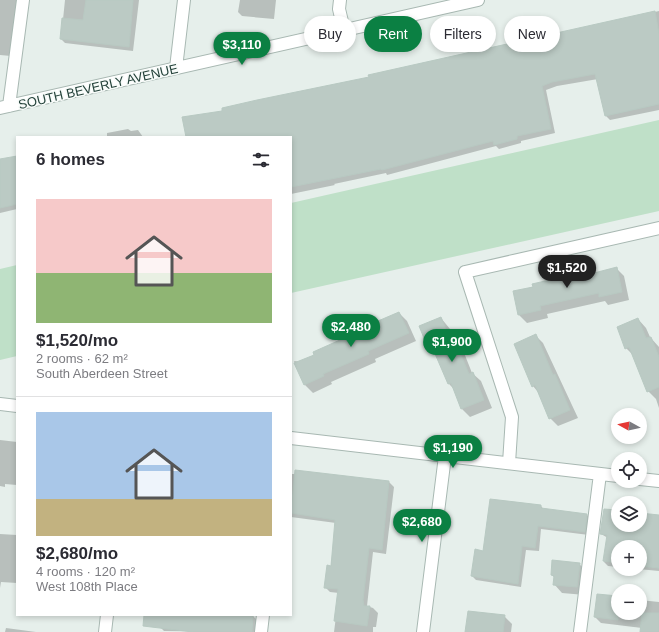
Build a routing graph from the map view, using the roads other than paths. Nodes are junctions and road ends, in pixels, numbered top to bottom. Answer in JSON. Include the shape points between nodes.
{"nodes":[{"id":1,"x":23,"y":0,"type":"edge"},
{"id":2,"x":184,"y":0,"type":"edge"},
{"id":3,"x":340,"y":0,"type":"edge"},
{"id":4,"x":478,"y":0,"type":"edge"},
{"id":5,"x":340,"y":16,"type":"edge"},
{"id":6,"x":356,"y":27,"type":"edge"},
{"id":7,"x":304,"y":39,"type":"edge"},
{"id":8,"x":176,"y":68,"type":"junction"},
{"id":9,"x":5,"y":107,"type":"edge"},
{"id":10,"x":659,"y":228,"type":"edge"},
{"id":11,"x":0,"y":404,"type":"edge"},
{"id":12,"x":16,"y":406,"type":"edge"},
{"id":13,"x":292,"y":438,"type":"edge"},
{"id":14,"x":445,"y":456,"type":"junction"},
{"id":15,"x":509,"y":464,"type":"junction"},
{"id":16,"x":600,"y":474,"type":"junction"},
{"id":17,"x":611,"y":475,"type":"edge"},
{"id":18,"x":647,"y":480,"type":"edge"},
{"id":19,"x":659,"y":481,"type":"edge"},
{"id":20,"x":107,"y":616,"type":"edge"},
{"id":21,"x":263,"y":616,"type":"edge"},
{"id":22,"x":105,"y":632,"type":"edge"},
{"id":23,"x":261,"y":632,"type":"edge"},
{"id":24,"x":423,"y":632,"type":"edge"},
{"id":25,"x":580,"y":632,"type":"edge"}],
"edges":[{"from":1,"to":9,"type":"street"},
{"from":2,"to":8,"type":"street"},
{"from":3,"to":5,"type":"street","via":[[338,8]]},
{"from":4,"to":6,"type":"street","name":"SOUTH BEVERLY AVENUE"},
{"from":7,"to":8,"type":"street","name":"SOUTH BEVERLY AVENUE"},
{"from":8,"to":9,"type":"street","name":"SOUTH BEVERLY AVENUE"},
{"from":10,"to":15,"type":"street","via":[[465,272],[512,417]]},
{"from":11,"to":12,"type":"street"},
{"from":13,"to":14,"type":"street"},
{"from":14,"to":15,"type":"street"},
{"from":14,"to":24,"type":"street"},
{"from":15,"to":16,"type":"street"},
{"from":16,"to":17,"type":"street"},
{"from":16,"to":25,"type":"street"},
{"from":18,"to":19,"type":"street"},
{"from":20,"to":22,"type":"street"},
{"from":21,"to":23,"type":"street"}]}
